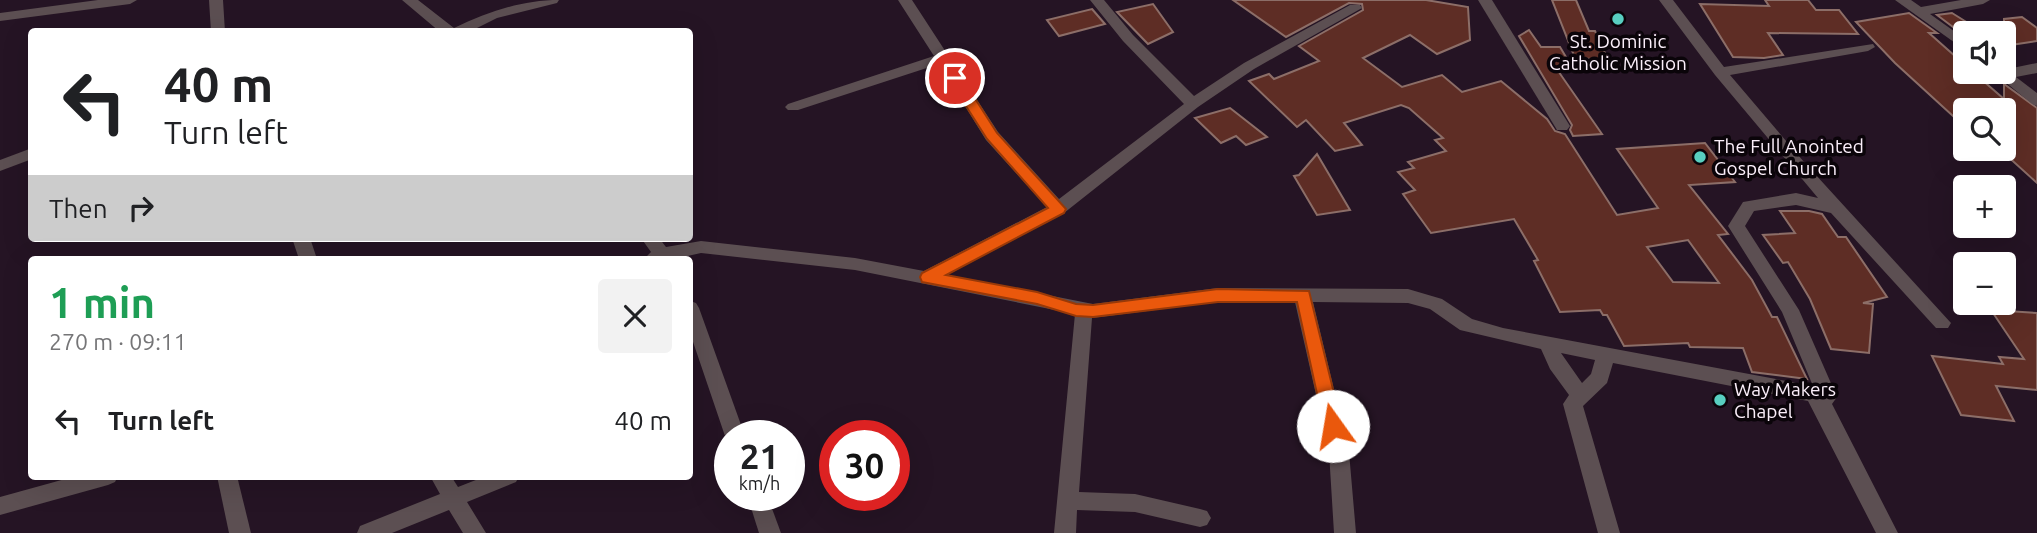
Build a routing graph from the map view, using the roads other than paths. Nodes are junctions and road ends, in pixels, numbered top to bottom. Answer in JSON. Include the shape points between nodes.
{"nodes":[{"id":1,"x":130,"y":0,"type":"edge"},
{"id":2,"x":216,"y":0,"type":"edge"},
{"id":3,"x":409,"y":0,"type":"edge"},
{"id":4,"x":552,"y":0,"type":"edge"},
{"id":5,"x":905,"y":0,"type":"edge"},
{"id":6,"x":1097,"y":0,"type":"edge"},
{"id":7,"x":1485,"y":0,"type":"edge"},
{"id":8,"x":1666,"y":0,"type":"edge"},
{"id":9,"x":1902,"y":0,"type":"edge"},
{"id":10,"x":1983,"y":0,"type":"edge"},
{"id":11,"x":1355,"y":8,"type":"dead end"},
{"id":12,"x":1919,"y":12,"type":"junction"},
{"id":13,"x":0,"y":17,"type":"edge"},
{"id":14,"x":218,"y":28,"type":"edge"},
{"id":15,"x":445,"y":28,"type":"edge"},
{"id":16,"x":465,"y":28,"type":"edge"},
{"id":17,"x":1953,"y":37,"type":"edge"},
{"id":18,"x":1868,"y":47,"type":"dead end"},
{"id":19,"x":943,"y":58,"type":"junction"},
{"id":20,"x":2037,"y":68,"type":"edge"},
{"id":21,"x":2016,"y":71,"type":"edge"},
{"id":22,"x":1720,"y":72,"type":"junction"},
{"id":23,"x":2016,"y":84,"type":"edge"},
{"id":24,"x":2037,"y":101,"type":"edge"},
{"id":25,"x":1193,"y":104,"type":"junction"},
{"id":26,"x":793,"y":107,"type":"dead end"},
{"id":27,"x":1562,"y":126,"type":"dead end"},
{"id":28,"x":28,"y":155,"type":"edge"},
{"id":29,"x":0,"y":166,"type":"edge"},
{"id":30,"x":1835,"y":208,"type":"junction"},
{"id":31,"x":1058,"y":209,"type":"junction"},
{"id":32,"x":664,"y":256,"type":"edge"},
{"id":33,"x":928,"y":277,"type":"junction"},
{"id":34,"x":1303,"y":296,"type":"junction"},
{"id":35,"x":1084,"y":310,"type":"junction"},
{"id":36,"x":693,"y":316,"type":"edge"},
{"id":37,"x":1942,"y":323,"type":"dead end"},
{"id":38,"x":1547,"y":343,"type":"junction"},
{"id":39,"x":1606,"y":354,"type":"junction"},
{"id":40,"x":1581,"y":396,"type":"junction"},
{"id":41,"x":1821,"y":402,"type":"junction"},
{"id":42,"x":730,"y":420,"type":"edge"},
{"id":43,"x":94,"y":480,"type":"edge"},
{"id":44,"x":228,"y":480,"type":"edge"},
{"id":45,"x":443,"y":480,"type":"edge"},
{"id":46,"x":500,"y":480,"type":"edge"},
{"id":47,"x":456,"y":499,"type":"junction"},
{"id":48,"x":1069,"y":501,"type":"junction"},
{"id":49,"x":0,"y":506,"type":"edge"},
{"id":50,"x":762,"y":511,"type":"edge"},
{"id":51,"x":1200,"y":518,"type":"dead end"},
{"id":52,"x":240,"y":533,"type":"edge"},
{"id":53,"x":368,"y":533,"type":"edge"},
{"id":54,"x":475,"y":533,"type":"edge"},
{"id":55,"x":770,"y":533,"type":"edge"},
{"id":56,"x":1065,"y":533,"type":"edge"},
{"id":57,"x":1345,"y":533,"type":"edge"},
{"id":58,"x":1609,"y":533,"type":"edge"},
{"id":59,"x":1887,"y":533,"type":"edge"}],
"edges":[{"from":1,"to":13,"type":"street"},
{"from":2,"to":14,"type":"street"},
{"from":3,"to":15,"type":"street"},
{"from":4,"to":16,"type":"street","via":[[492,15]]},
{"from":5,"to":19,"type":"street"},
{"from":6,"to":25,"type":"street"},
{"from":7,"to":27,"type":"street"},
{"from":8,"to":22,"type":"street"},
{"from":9,"to":12,"type":"street"},
{"from":10,"to":12,"type":"street"},
{"from":11,"to":25,"type":"street","via":[[1249,66]]},
{"from":12,"to":17,"type":"street"},
{"from":18,"to":22,"type":"street"},
{"from":19,"to":26,"type":"street"},
{"from":19,"to":31,"type":"street","via":[[992,136]]},
{"from":20,"to":21,"type":"street"},
{"from":22,"to":30,"type":"street"},
{"from":23,"to":24,"type":"street"},
{"from":25,"to":31,"type":"street"},
{"from":28,"to":29,"type":"street"},
{"from":30,"to":37,"type":"street"},
{"from":30,"to":41,"type":"street","via":[[1796,199],[1749,206],[1736,226],[1790,310],[1827,397]]},
{"from":31,"to":33,"type":"street"},
{"from":32,"to":33,"type":"street","via":[[701,247]]},
{"from":33,"to":35,"type":"street"},
{"from":34,"to":35,"type":"street","via":[[1218,295]]},
{"from":34,"to":38,"type":"street","via":[[1408,296],[1436,303],[1466,325]]},
{"from":34,"to":57,"type":"street","via":[[1339,452]]},
{"from":35,"to":48,"type":"street"},
{"from":36,"to":42,"type":"street"},
{"from":38,"to":39,"type":"street"},
{"from":38,"to":40,"type":"street"},
{"from":39,"to":40,"type":"street","via":[[1600,377]]},
{"from":39,"to":41,"type":"street","via":[[1801,390]]},
{"from":40,"to":58,"type":"street","via":[[1573,404]]},
{"from":41,"to":59,"type":"street"},
{"from":43,"to":49,"type":"street"},
{"from":44,"to":52,"type":"street"},
{"from":45,"to":47,"type":"street"},
{"from":46,"to":47,"type":"street"},
{"from":47,"to":53,"type":"street"},
{"from":47,"to":54,"type":"street"},
{"from":48,"to":51,"type":"street","via":[[1135,503]]},
{"from":48,"to":56,"type":"street"},
{"from":50,"to":55,"type":"street"}]}
